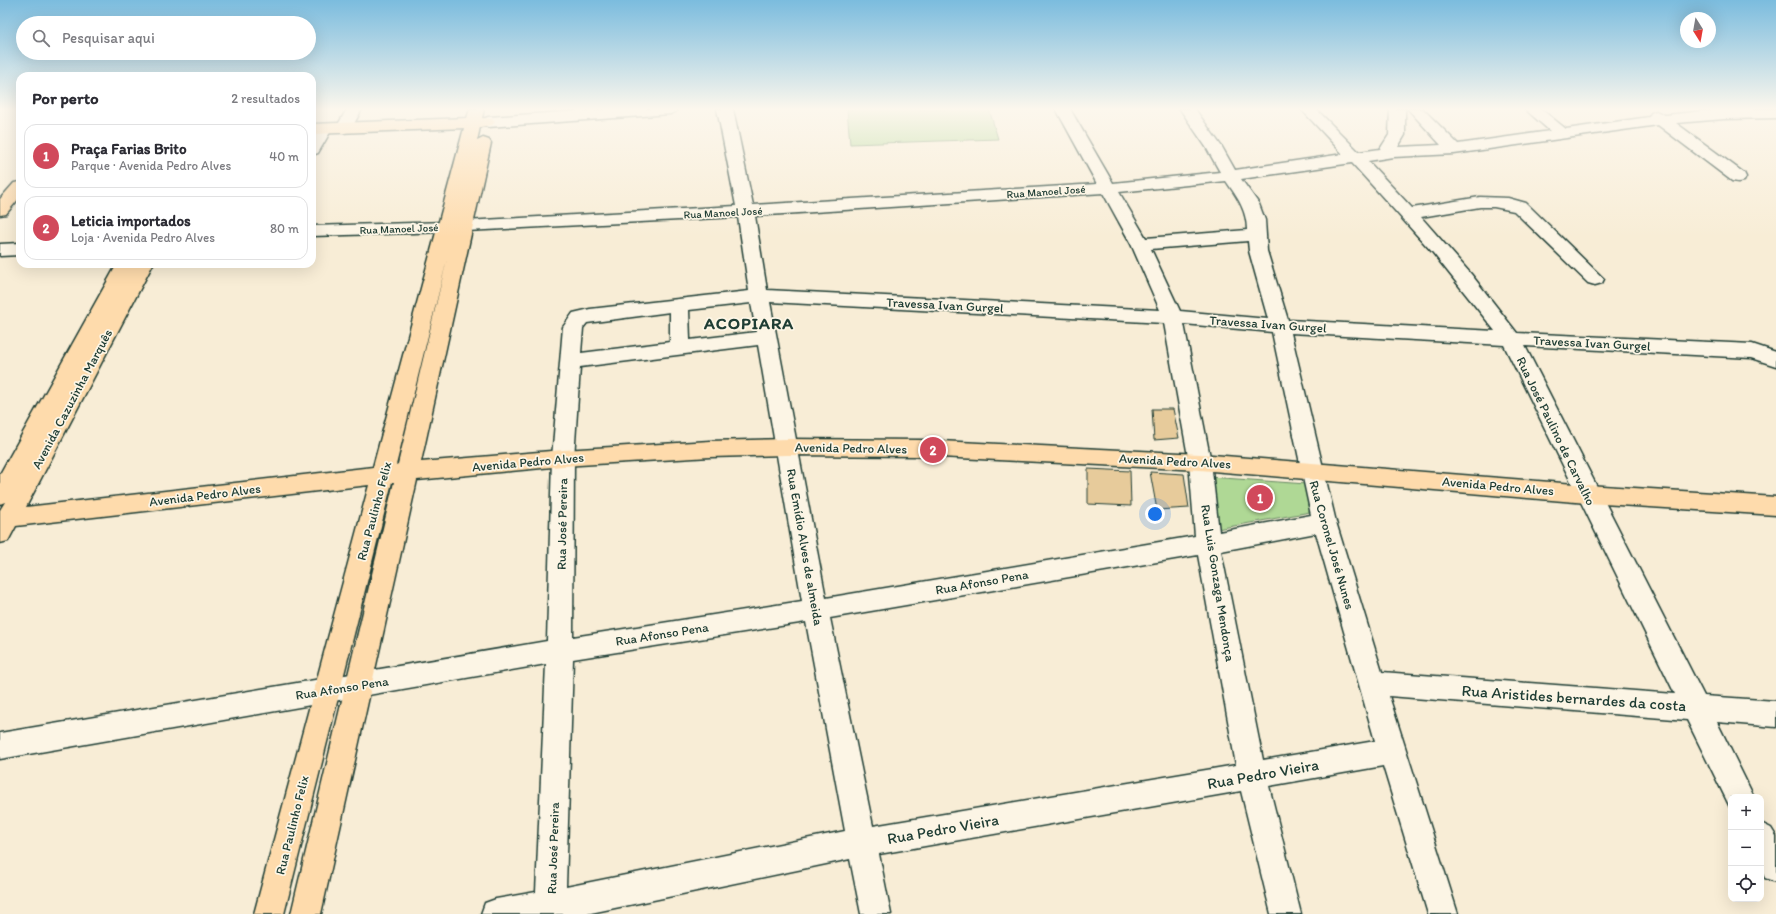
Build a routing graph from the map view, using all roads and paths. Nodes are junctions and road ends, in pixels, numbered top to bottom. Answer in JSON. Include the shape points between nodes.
{"nodes":[{"id":1,"x":474,"y":152,"type":"edge"},
{"id":2,"x":734,"y":152,"type":"edge"},
{"id":3,"x":1088,"y":152,"type":"edge"},
{"id":4,"x":1217,"y":152,"type":"edge"},
{"id":5,"x":1351,"y":152,"type":"edge"},
{"id":6,"x":1404,"y":152,"type":"edge"},
{"id":7,"x":1704,"y":152,"type":"edge"},
{"id":8,"x":1386,"y":153,"type":"joint"},
{"id":9,"x":1357,"y":158,"type":"junction"},
{"id":10,"x":1230,"y":176,"type":"junction"},
{"id":11,"x":1738,"y":177,"type":"dead end"},
{"id":12,"x":1110,"y":188,"type":"junction"},
{"id":13,"x":16,"y":192,"type":"edge"},
{"id":14,"x":0,"y":210,"type":"edge"},
{"id":15,"x":746,"y":212,"type":"junction"},
{"id":16,"x":1408,"y":214,"type":"junction"},
{"id":17,"x":456,"y":227,"type":"junction"},
{"id":18,"x":316,"y":231,"type":"edge"},
{"id":19,"x":1256,"y":235,"type":"junction"},
{"id":20,"x":1140,"y":244,"type":"junction"},
{"id":21,"x":16,"y":249,"type":"edge"},
{"id":22,"x":0,"y":250,"type":"edge"},
{"id":23,"x":124,"y":268,"type":"edge"},
{"id":24,"x":142,"y":268,"type":"edge"},
{"id":25,"x":1595,"y":279,"type":"dead end"},
{"id":26,"x":759,"y":296,"type":"junction"},
{"id":27,"x":679,"y":304,"type":"junction"},
{"id":28,"x":1173,"y":318,"type":"junction"},
{"id":29,"x":1280,"y":326,"type":"junction"},
{"id":30,"x":767,"y":337,"type":"junction"},
{"id":31,"x":1510,"y":339,"type":"junction"},
{"id":32,"x":680,"y":348,"type":"junction"},
{"id":33,"x":1776,"y":359,"type":"edge"},
{"id":34,"x":570,"y":361,"type":"junction"},
{"id":35,"x":787,"y":447,"type":"junction"},
{"id":36,"x":563,"y":458,"type":"junction"},
{"id":37,"x":1200,"y":462,"type":"junction"},
{"id":38,"x":1312,"y":471,"type":"junction"},
{"id":39,"x":407,"y":472,"type":"junction"},
{"id":40,"x":383,"y":475,"type":"junction"},
{"id":41,"x":1587,"y":494,"type":"junction"},
{"id":42,"x":0,"y":495,"type":"edge"},
{"id":43,"x":1776,"y":506,"type":"edge"},
{"id":44,"x":1324,"y":522,"type":"junction"},
{"id":45,"x":3,"y":524,"type":"edge"},
{"id":46,"x":1208,"y":544,"type":"junction"},
{"id":47,"x":816,"y":610,"type":"junction"},
{"id":48,"x":560,"y":650,"type":"junction"},
{"id":49,"x":1372,"y":682,"type":"junction"},
{"id":50,"x":359,"y":685,"type":"junction"},
{"id":51,"x":327,"y":690,"type":"junction"},
{"id":52,"x":1694,"y":707,"type":"junction"},
{"id":53,"x":1776,"y":714,"type":"edge"},
{"id":54,"x":0,"y":746,"type":"edge"},
{"id":55,"x":1392,"y":751,"type":"junction"},
{"id":56,"x":1252,"y":777,"type":"junction"},
{"id":57,"x":1738,"y":794,"type":"edge"},
{"id":58,"x":863,"y":842,"type":"junction"},
{"id":59,"x":1764,"y":844,"type":"edge"},
{"id":60,"x":1776,"y":867,"type":"edge"},
{"id":61,"x":550,"y":910,"type":"edge"},
{"id":62,"x":270,"y":914,"type":"edge"},
{"id":63,"x":306,"y":914,"type":"edge"},
{"id":64,"x":496,"y":914,"type":"edge"},
{"id":65,"x":876,"y":914,"type":"edge"},
{"id":66,"x":1286,"y":914,"type":"edge"},
{"id":67,"x":1443,"y":914,"type":"edge"}],
"edges":[{"from":1,"to":17,"type":"main road","name":"Rua Paulinho Felix"},
{"from":2,"to":15,"type":"street","name":"Rua Emídio Alves de almeida"},
{"from":3,"to":12,"type":"street","name":"Rua Luis Gonzaga Mendonça"},
{"from":4,"to":10,"type":"street","name":"Rua Coronel José Nunes"},
{"from":5,"to":9,"type":"street","name":"Rua José Paulino de Carvalho"},
{"from":6,"to":8,"type":"street","name":"Rua Manoel José"},
{"from":7,"to":11,"type":"street"},
{"from":8,"to":9,"type":"street","name":"Rua Manoel José"},
{"from":9,"to":10,"type":"street","name":"Rua Manoel José"},
{"from":9,"to":16,"type":"street","name":"Rua José Paulino de Carvalho"},
{"from":10,"to":12,"type":"street","name":"Rua Manoel José"},
{"from":10,"to":19,"type":"street","name":"Rua Coronel José Nunes","via":[[1250,204],[1256,220]]},
{"from":12,"to":15,"type":"street","name":"Rua Manoel José"},
{"from":12,"to":20,"type":"street","name":"Rua Luis Gonzaga Mendonça"},
{"from":13,"to":14,"type":"main road"},
{"from":15,"to":17,"type":"street","name":"Rua Manoel José"},
{"from":15,"to":26,"type":"street","name":"Rua Emídio Alves de almeida"},
{"from":16,"to":25,"type":"street","via":[[1483,201],[1510,203],[1520,207]]},
{"from":16,"to":31,"type":"street","name":"Rua José Paulino de Carvalho","via":[[1495,316]]},
{"from":17,"to":18,"type":"street","name":"Rua Manoel José"},
{"from":17,"to":39,"type":"main road","name":"Rua Paulinho Felix"},
{"from":17,"to":40,"type":"main road","name":"Rua Paulinho Felix"},
{"from":19,"to":20,"type":"street"},
{"from":19,"to":29,"type":"street","name":"Rua Coronel José Nunes","via":[[1258,251]]},
{"from":20,"to":28,"type":"street","name":"Rua Luis Gonzaga Mendonça"},
{"from":21,"to":22,"type":"street"},
{"from":23,"to":42,"type":"main road","name":"Avenida Cazuzinha Marquês"},
{"from":24,"to":45,"type":"main road","name":"Avenida Cazuzinha Marquês"},
{"from":26,"to":27,"type":"street","name":"Rua José Pereira"},
{"from":26,"to":28,"type":"street","name":"Travessa Ivan Gurgel"},
{"from":26,"to":30,"type":"street","name":"Rua Emídio Alves de almeida"},
{"from":27,"to":32,"type":"street"},
{"from":27,"to":34,"type":"street","name":"Rua José Pereira","via":[[580,318],[573,326]]},
{"from":28,"to":29,"type":"street","name":"Travessa Ivan Gurgel"},
{"from":28,"to":37,"type":"street","name":"Rua Luis Gonzaga Mendonça"},
{"from":29,"to":31,"type":"street","name":"Travessa Ivan Gurgel"},
{"from":29,"to":38,"type":"street","name":"Rua Coronel José Nunes"},
{"from":30,"to":32,"type":"street"},
{"from":30,"to":35,"type":"street","name":"Rua Emídio Alves de almeida"},
{"from":31,"to":33,"type":"street","name":"Travessa Ivan Gurgel","via":[[1752,351]]},
{"from":31,"to":41,"type":"street","name":"Rua José Paulino de Carvalho"},
{"from":32,"to":34,"type":"street"},
{"from":34,"to":36,"type":"street","name":"Rua José Pereira"},
{"from":35,"to":36,"type":"main road","name":"Avenida Pedro Alves"},
{"from":35,"to":37,"type":"main road","name":"Avenida Pedro Alves","via":[[920,448]]},
{"from":35,"to":47,"type":"street","name":"Rua Emídio Alves de almeida"},
{"from":36,"to":39,"type":"main road","name":"Avenida Pedro Alves"},
{"from":36,"to":48,"type":"street","name":"Rua José Pereira"},
{"from":37,"to":38,"type":"main road","name":"Avenida Pedro Alves"},
{"from":37,"to":46,"type":"street","name":"Rua Luis Gonzaga Mendonça"},
{"from":38,"to":41,"type":"main road","name":"Avenida Pedro Alves"},
{"from":38,"to":44,"type":"street","name":"Rua Coronel José Nunes"},
{"from":39,"to":40,"type":"main road","name":"Avenida Pedro Alves"},
{"from":39,"to":50,"type":"main road","name":"Rua Paulinho Felix"},
{"from":40,"to":45,"type":"main road","name":"Avenida Pedro Alves"},
{"from":40,"to":51,"type":"main road","name":"Rua Paulinho Felix"},
{"from":41,"to":43,"type":"main road","name":"Avenida Pedro Alves"},
{"from":41,"to":52,"type":"street","name":"Rua José Paulino de Carvalho"},
{"from":44,"to":46,"type":"street","name":"Rua Afonso Pena"},
{"from":44,"to":49,"type":"street","name":"Rua Coronel José Nunes"},
{"from":46,"to":47,"type":"street","name":"Rua Afonso Pena"},
{"from":46,"to":56,"type":"street","name":"Rua Luis Gonzaga Mendonça"},
{"from":47,"to":48,"type":"street","name":"Rua Afonso Pena"},
{"from":47,"to":58,"type":"street","name":"Rua Emídio Alves de almeida"},
{"from":48,"to":50,"type":"street","name":"Rua Afonso Pena"},
{"from":48,"to":61,"type":"street","name":"Rua José Pereira"},
{"from":49,"to":52,"type":"street","name":"Rua Aristides bernardes da costa"},
{"from":49,"to":55,"type":"street","name":"Rua Coronel José Nunes"},
{"from":50,"to":51,"type":"street","name":"Rua Afonso Pena"},
{"from":50,"to":63,"type":"main road","name":"Rua Paulinho Felix"},
{"from":51,"to":54,"type":"street","name":"Rua Afonso Pena"},
{"from":51,"to":62,"type":"main road","name":"Rua Paulinho Felix"},
{"from":52,"to":53,"type":"street","name":"Rua Aristides bernardes da costa"},
{"from":52,"to":57,"type":"street","name":"Rua José Paulino de Carvalho"},
{"from":55,"to":56,"type":"street","name":"Rua Pedro Vieira"},
{"from":55,"to":67,"type":"street","name":"Rua Coronel José Nunes"},
{"from":56,"to":58,"type":"street","name":"Rua Pedro Vieira"},
{"from":56,"to":66,"type":"street","name":"Rua Luis Gonzaga Mendonça"},
{"from":58,"to":61,"type":"street","name":"Rua Pedro Vieira"},
{"from":58,"to":65,"type":"street","name":"Rua Emídio Alves de almeida"},
{"from":59,"to":60,"type":"street"},
{"from":61,"to":64,"type":"street","name":"Rua Pedro Vieira"}]}
